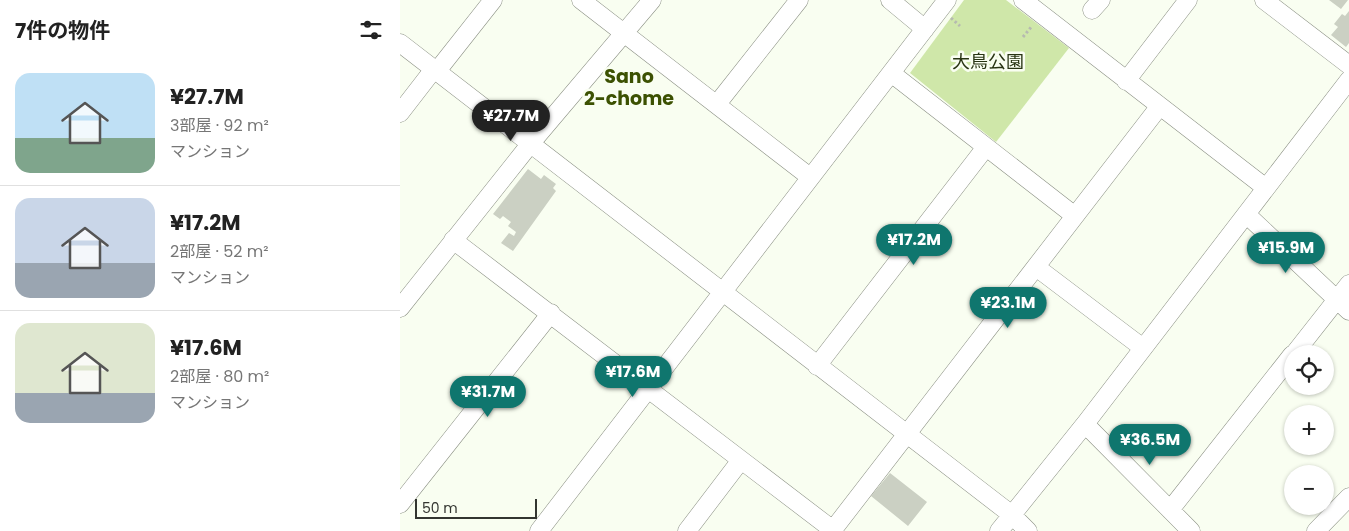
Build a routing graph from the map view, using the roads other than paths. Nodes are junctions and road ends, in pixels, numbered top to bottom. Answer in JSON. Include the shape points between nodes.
{"nodes":[{"id":1,"x":493,"y":0,"type":"edge"},
{"id":2,"x":581,"y":0,"type":"edge"},
{"id":3,"x":652,"y":0,"type":"edge"},
{"id":4,"x":799,"y":0,"type":"edge"},
{"id":5,"x":890,"y":0,"type":"edge"},
{"id":6,"x":947,"y":0,"type":"edge"},
{"id":7,"x":1023,"y":0,"type":"edge"},
{"id":8,"x":1188,"y":0,"type":"edge"},
{"id":9,"x":1264,"y":0,"type":"edge"},
{"id":10,"x":925,"y":29,"type":"junction"},
{"id":11,"x":624,"y":34,"type":"junction"},
{"id":12,"x":400,"y":43,"type":"edge"},
{"id":13,"x":1349,"y":65,"type":"edge"},
{"id":14,"x":436,"y":70,"type":"junction"},
{"id":15,"x":891,"y":73,"type":"junction"},
{"id":16,"x":1349,"y":80,"type":"edge"},
{"id":17,"x":1126,"y":81,"type":"junction"},
{"id":18,"x":717,"y":104,"type":"junction"},
{"id":19,"x":1159,"y":107,"type":"junction"},
{"id":20,"x":400,"y":113,"type":"edge"},
{"id":21,"x":531,"y":143,"type":"junction"},
{"id":22,"x":986,"y":147,"type":"junction"},
{"id":23,"x":810,"y":177,"type":"junction"},
{"id":24,"x":1266,"y":188,"type":"junction"},
{"id":25,"x":1246,"y":214,"type":"junction"},
{"id":26,"x":1075,"y":216,"type":"junction"},
{"id":27,"x":453,"y":240,"type":"junction"},
{"id":28,"x":1036,"y":267,"type":"junction"},
{"id":29,"x":1349,"y":284,"type":"edge"},
{"id":30,"x":721,"y":292,"type":"junction"},
{"id":31,"x":1343,"y":305,"type":"edge"},
{"id":32,"x":400,"y":308,"type":"edge"},
{"id":33,"x":562,"y":317,"type":"junction"},
{"id":34,"x":1302,"y":345,"type":"edge"},
{"id":35,"x":1143,"y":348,"type":"junction"},
{"id":36,"x":1284,"y":365,"type":"edge"},
{"id":37,"x":817,"y":366,"type":"junction"},
{"id":38,"x":650,"y":389,"type":"junction"},
{"id":39,"x":1085,"y":424,"type":"junction"},
{"id":40,"x":907,"y":434,"type":"junction"},
{"id":41,"x":741,"y":460,"type":"junction"},
{"id":42,"x":1349,"y":497,"type":"edge"},
{"id":43,"x":400,"y":504,"type":"edge"},
{"id":44,"x":1170,"y":510,"type":"junction"},
{"id":45,"x":1012,"y":515,"type":"junction"},
{"id":46,"x":538,"y":531,"type":"edge"},
{"id":47,"x":687,"y":531,"type":"edge"},
{"id":48,"x":832,"y":531,"type":"edge"},
{"id":49,"x":999,"y":531,"type":"edge"},
{"id":50,"x":1028,"y":531,"type":"edge"},
{"id":51,"x":1191,"y":531,"type":"edge"},
{"id":52,"x":1316,"y":531,"type":"edge"}],
"edges":[{"from":1,"to":14,"type":"street"},
{"from":2,"to":11,"type":"street"},
{"from":3,"to":11,"type":"street"},
{"from":4,"to":18,"type":"street"},
{"from":5,"to":10,"type":"street"},
{"from":6,"to":10,"type":"street"},
{"from":7,"to":17,"type":"street"},
{"from":8,"to":17,"type":"street"},
{"from":9,"to":13,"type":"street"},
{"from":10,"to":15,"type":"street"},
{"from":11,"to":18,"type":"street"},
{"from":11,"to":21,"type":"street"},
{"from":12,"to":14,"type":"street"},
{"from":14,"to":20,"type":"street"},
{"from":14,"to":21,"type":"street"},
{"from":15,"to":22,"type":"street"},
{"from":15,"to":23,"type":"street"},
{"from":16,"to":24,"type":"street"},
{"from":17,"to":19,"type":"street"},
{"from":18,"to":23,"type":"street"},
{"from":19,"to":24,"type":"street"},
{"from":19,"to":26,"type":"street"},
{"from":21,"to":27,"type":"street"},
{"from":21,"to":30,"type":"street"},
{"from":22,"to":26,"type":"street"},
{"from":22,"to":37,"type":"street"},
{"from":23,"to":30,"type":"street"},
{"from":24,"to":25,"type":"street"},
{"from":25,"to":31,"type":"street"},
{"from":25,"to":35,"type":"street"},
{"from":26,"to":28,"type":"street"},
{"from":27,"to":32,"type":"street"},
{"from":27,"to":33,"type":"street"},
{"from":28,"to":35,"type":"street"},
{"from":28,"to":40,"type":"street"},
{"from":29,"to":31,"type":"street"},
{"from":30,"to":37,"type":"street"},
{"from":30,"to":38,"type":"street"},
{"from":31,"to":34,"type":"street"},
{"from":33,"to":38,"type":"street","via":[[590,336]]},
{"from":33,"to":43,"type":"street"},
{"from":35,"to":39,"type":"street"},
{"from":36,"to":44,"type":"street"},
{"from":37,"to":40,"type":"street"},
{"from":38,"to":41,"type":"street"},
{"from":38,"to":46,"type":"street"},
{"from":39,"to":44,"type":"street"},
{"from":39,"to":45,"type":"street"},
{"from":40,"to":45,"type":"street"},
{"from":40,"to":48,"type":"street"},
{"from":41,"to":47,"type":"street"},
{"from":41,"to":48,"type":"street"},
{"from":42,"to":52,"type":"street"},
{"from":44,"to":51,"type":"street"},
{"from":45,"to":49,"type":"street"},
{"from":45,"to":50,"type":"street"}]}
